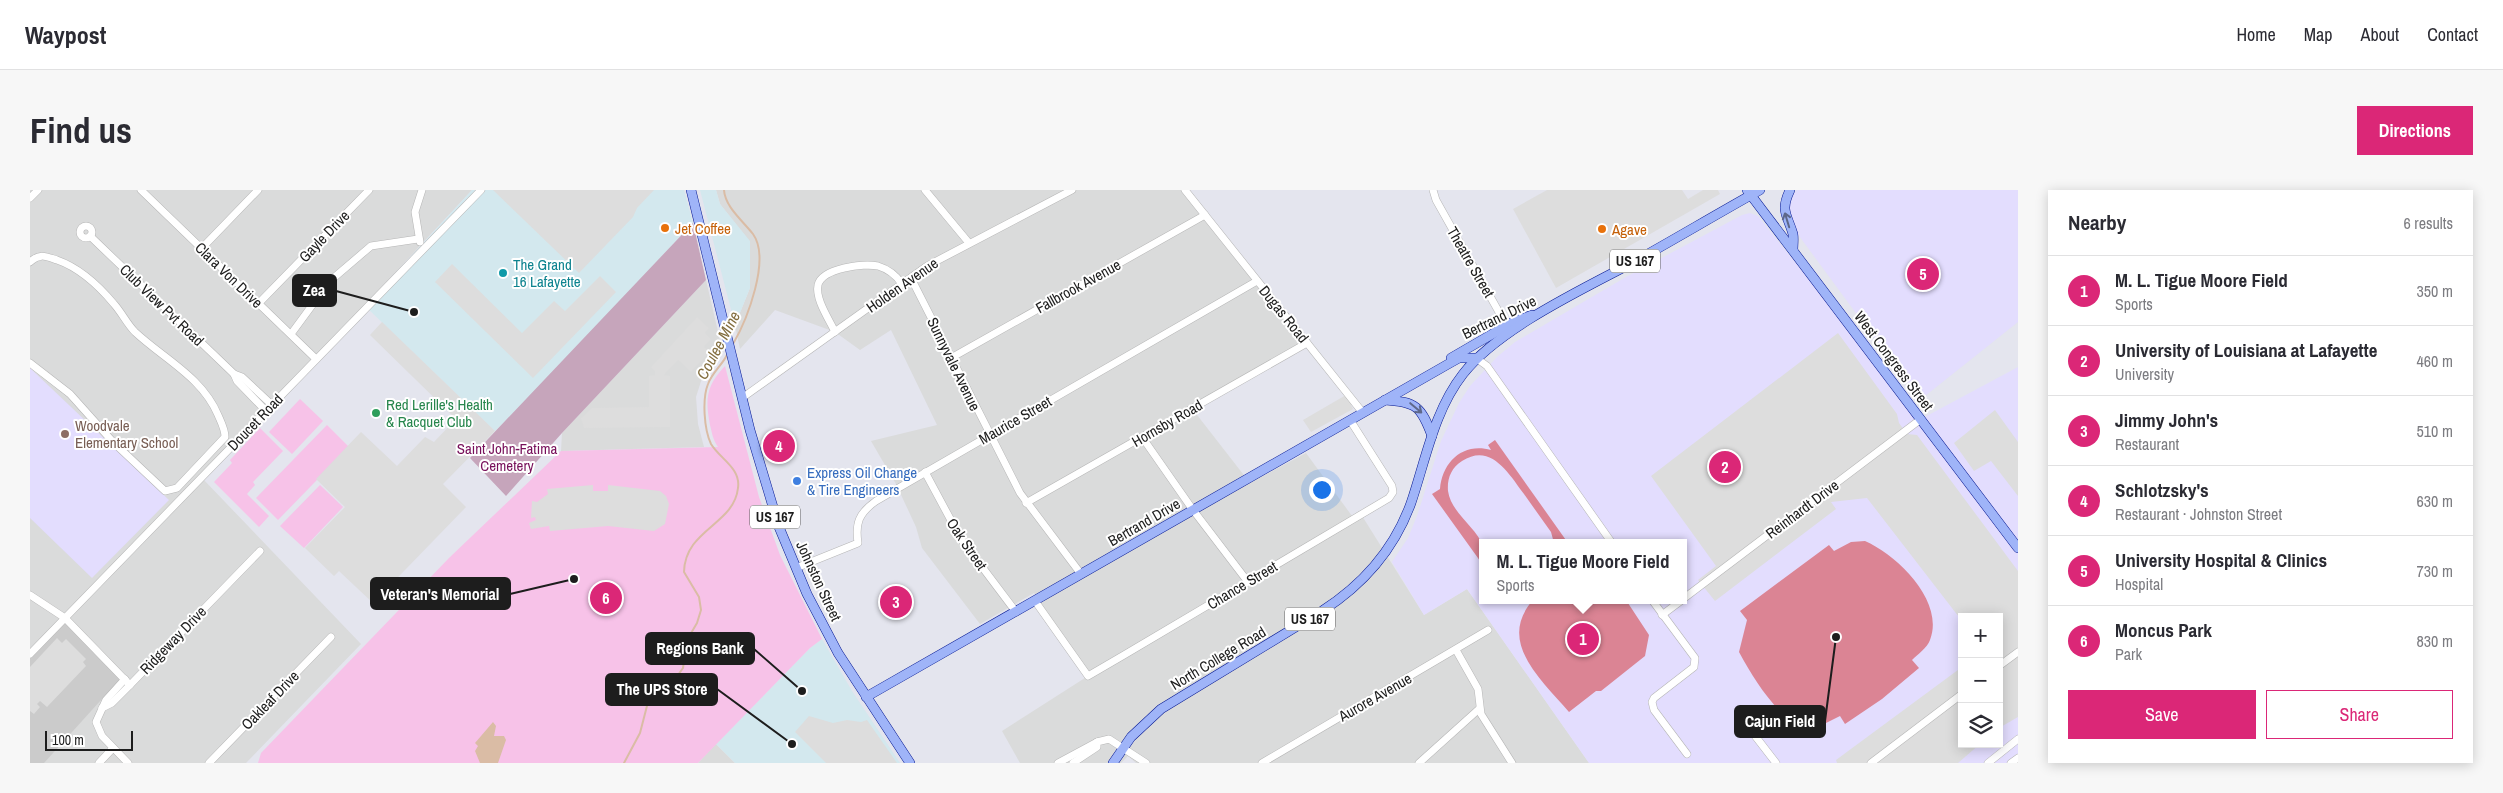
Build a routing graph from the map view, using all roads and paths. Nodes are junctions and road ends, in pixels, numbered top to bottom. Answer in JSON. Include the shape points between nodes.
{"nodes":[{"id":1,"x":38,"y":190,"type":"edge"},
{"id":2,"x":258,"y":190,"type":"edge"},
{"id":3,"x":369,"y":190,"type":"edge"},
{"id":4,"x":422,"y":190,"type":"edge"},
{"id":5,"x":480,"y":190,"type":"edge"},
{"id":6,"x":691,"y":190,"type":"edge"},
{"id":7,"x":925,"y":190,"type":"edge"},
{"id":8,"x":1072,"y":190,"type":"edge"},
{"id":9,"x":1185,"y":190,"type":"edge"},
{"id":10,"x":1432,"y":190,"type":"edge"},
{"id":11,"x":1760,"y":190,"type":"edge"},
{"id":12,"x":1790,"y":190,"type":"edge"},
{"id":13,"x":145,"y":191,"type":"edge"},
{"id":14,"x":1749,"y":193,"type":"edge"},
{"id":15,"x":30,"y":198,"type":"edge"},
{"id":16,"x":1205,"y":215,"type":"junction"},
{"id":17,"x":90,"y":236,"type":"dead end"},
{"id":18,"x":418,"y":239,"type":"junction"},
{"id":19,"x":969,"y":243,"type":"junction"},
{"id":20,"x":202,"y":248,"type":"junction"},
{"id":21,"x":424,"y":248,"type":"junction"},
{"id":22,"x":1793,"y":250,"type":"junction"},
{"id":23,"x":30,"y":262,"type":"edge"},
{"id":24,"x":911,"y":278,"type":"junction"},
{"id":25,"x":1258,"y":281,"type":"junction"},
{"id":26,"x":902,"y":284,"type":"junction"},
{"id":27,"x":258,"y":304,"type":"junction"},
{"id":28,"x":1509,"y":329,"type":"junction"},
{"id":29,"x":835,"y":332,"type":"junction"},
{"id":30,"x":291,"y":334,"type":"junction"},
{"id":31,"x":1307,"y":343,"type":"junction"},
{"id":32,"x":951,"y":358,"type":"junction"},
{"id":33,"x":1476,"y":358,"type":"junction"},
{"id":34,"x":316,"y":359,"type":"junction"},
{"id":35,"x":30,"y":363,"type":"edge"},
{"id":36,"x":1436,"y":370,"type":"junction"},
{"id":37,"x":234,"y":374,"type":"junction"},
{"id":38,"x":742,"y":398,"type":"junction"},
{"id":39,"x":1385,"y":400,"type":"junction"},
{"id":40,"x":272,"y":405,"type":"junction"},
{"id":41,"x":266,"y":412,"type":"junction"},
{"id":42,"x":1363,"y":412,"type":"junction"},
{"id":43,"x":1921,"y":419,"type":"junction"},
{"id":44,"x":1350,"y":420,"type":"junction"},
{"id":45,"x":989,"y":435,"type":"junction"},
{"id":46,"x":1432,"y":436,"type":"junction"},
{"id":47,"x":225,"y":437,"type":"junction"},
{"id":48,"x":1142,"y":437,"type":"junction"},
{"id":49,"x":233,"y":445,"type":"junction"},
{"id":50,"x":925,"y":472,"type":"junction"},
{"id":51,"x":1026,"y":502,"type":"junction"},
{"id":52,"x":1193,"y":510,"type":"junction"},
{"id":53,"x":1609,"y":539,"type":"edge"},
{"id":54,"x":2018,"y":548,"type":"edge"},
{"id":55,"x":260,"y":551,"type":"dead end"},
{"id":56,"x":796,"y":568,"type":"junction"},
{"id":57,"x":1082,"y":574,"type":"junction"},
{"id":58,"x":1248,"y":582,"type":"junction"},
{"id":59,"x":30,"y":595,"type":"edge"},
{"id":60,"x":1687,"y":596,"type":"edge"},
{"id":61,"x":1035,"y":601,"type":"junction"},
{"id":62,"x":1655,"y":604,"type":"edge"},
{"id":63,"x":1677,"y":604,"type":"edge"},
{"id":64,"x":1016,"y":612,"type":"junction"},
{"id":65,"x":1662,"y":615,"type":"junction"},
{"id":66,"x":65,"y":618,"type":"junction"},
{"id":67,"x":1488,"y":630,"type":"dead end"},
{"id":68,"x":330,"y":637,"type":"dead end"},
{"id":69,"x":1456,"y":650,"type":"junction"},
{"id":70,"x":2018,"y":652,"type":"edge"},
{"id":71,"x":30,"y":654,"type":"edge"},
{"id":72,"x":2003,"y":663,"type":"edge"},
{"id":73,"x":128,"y":682,"type":"junction"},
{"id":74,"x":866,"y":697,"type":"junction"},
{"id":75,"x":1958,"y":697,"type":"edge"},
{"id":76,"x":1480,"y":709,"type":"junction"},
{"id":77,"x":1745,"y":719,"type":"dead end"},
{"id":78,"x":2018,"y":740,"type":"edge"},
{"id":79,"x":1097,"y":742,"type":"junction"},
{"id":80,"x":1123,"y":747,"type":"junction"},
{"id":81,"x":114,"y":748,"type":"junction"},
{"id":82,"x":1687,"y":754,"type":"dead end"},
{"id":83,"x":2018,"y":758,"type":"edge"},
{"id":84,"x":99,"y":763,"type":"edge"},
{"id":85,"x":128,"y":763,"type":"edge"},
{"id":86,"x":210,"y":763,"type":"edge"},
{"id":87,"x":910,"y":763,"type":"edge"},
{"id":88,"x":1058,"y":763,"type":"edge"},
{"id":89,"x":1073,"y":763,"type":"edge"},
{"id":90,"x":1114,"y":763,"type":"edge"},
{"id":91,"x":1146,"y":763,"type":"edge"},
{"id":92,"x":1262,"y":763,"type":"edge"},
{"id":93,"x":1419,"y":763,"type":"edge"},
{"id":94,"x":1512,"y":763,"type":"edge"},
{"id":95,"x":1776,"y":763,"type":"edge"},
{"id":96,"x":1871,"y":763,"type":"edge"},
{"id":97,"x":1988,"y":763,"type":"edge"},
{"id":98,"x":2011,"y":763,"type":"edge"}],
"edges":[{"from":1,"to":15,"type":"street"},
{"from":2,"to":20,"type":"street"},
{"from":3,"to":27,"type":"street","name":"Gayle Drive"},
{"from":4,"to":18,"type":"street","via":[[415,212]]},
{"from":5,"to":21,"type":"street","name":"Doucet Road"},
{"from":6,"to":38,"type":"main road","name":"Johnston Street","number":"US 167"},
{"from":7,"to":19,"type":"street"},
{"from":8,"to":19,"type":"street","name":"Holden Avenue"},
{"from":9,"to":16,"type":"street","name":"Dugas Road"},
{"from":10,"to":28,"type":"street","name":"Theatre Street"},
{"from":11,"to":14,"type":"main road","name":"Bertrand Drive","number":"US 167"},
{"from":22,"to":12,"type":"main road","one_way":true,"via":[[1793,234],[1786,221],[1784,207]]},
{"from":13,"to":20,"type":"street","name":"Clara Von Drive"},
{"from":14,"to":22,"type":"main road","name":"West Congress Street"},
{"from":14,"to":28,"type":"main road","name":"Bertrand Drive","number":"US 167"},
{"from":16,"to":25,"type":"street","name":"Dugas Road"},
{"from":16,"to":32,"type":"street","name":"Fallbrook Avenue"},
{"from":17,"to":37,"type":"street","name":"Club View Pvt Road"},
{"from":18,"to":21,"type":"street"},
{"from":18,"to":30,"type":"street","via":[[371,246],[330,280]]},
{"from":19,"to":24,"type":"street","name":"Holden Avenue"},
{"from":20,"to":27,"type":"street","name":"Clara Von Drive"},
{"from":21,"to":34,"type":"street","name":"Doucet Road"},
{"from":22,"to":43,"type":"main road","name":"West Congress Street"},
{"from":23,"to":47,"type":"street","via":[[44,255],[81,271],[113,302],[134,330],[175,362],[206,392],[215,406]]},
{"from":24,"to":26,"type":"street","name":"Holden Avenue"},
{"from":24,"to":32,"type":"street","name":"Sunnyvale Avenue"},
{"from":25,"to":31,"type":"street","name":"Dugas Road"},
{"from":25,"to":45,"type":"street","name":"Maurice Street"},
{"from":26,"to":29,"type":"street","name":"Holden Avenue"},
{"from":26,"to":29,"type":"street","via":[[893,273],[874,265],[826,274],[820,280],[818,292]]},
{"from":27,"to":30,"type":"street","name":"Clara Von Drive"},
{"from":28,"to":33,"type":"main road","name":"Bertrand Drive","number":"US 167"},
{"from":28,"to":36,"type":"main road","name":"Bertrand Drive","via":[[1455,355]]},
{"from":29,"to":38,"type":"street","name":"Holden Avenue"},
{"from":30,"to":34,"type":"street","name":"Clara Von Drive"},
{"from":31,"to":42,"type":"street","name":"Dugas Road"},
{"from":31,"to":48,"type":"street","name":"Hornsby Road"},
{"from":32,"to":45,"type":"street","name":"Sunnyvale Avenue"},
{"from":33,"to":36,"type":"main road","name":"Bertrand Drive","via":[[1459,358]]},
{"from":33,"to":46,"type":"main road","name":"North College Road","number":"US 167","via":[[1450,394]]},
{"from":33,"to":53,"type":"street","via":[[1487,366]]},
{"from":34,"to":40,"type":"street","name":"Doucet Road"},
{"from":35,"to":47,"type":"street","via":[[70,394],[113,442],[165,491],[177,488]]},
{"from":36,"to":39,"type":"main road","name":"Bertrand Drive"},
{"from":37,"to":40,"type":"street","name":"Club View Pvt Road","via":[[242,377]]},
{"from":37,"to":41,"type":"street","name":"Club View Pvt Road"},
{"from":38,"to":56,"type":"main road","name":"Johnston Street","number":"US 167","via":[[772,509]]},
{"from":39,"to":42,"type":"main road","name":"Bertrand Drive"},
{"from":39,"to":46,"type":"main road","one_way":true,"via":[[1404,401],[1415,406],[1425,418]]},
{"from":40,"to":41,"type":"street","name":"Doucet Road"},
{"from":41,"to":49,"type":"street","name":"Doucet Road"},
{"from":42,"to":44,"type":"main road","name":"Bertrand Drive"},
{"from":43,"to":54,"type":"main road","name":"West Congress Street"},
{"from":43,"to":60,"type":"street","name":"Reinhardt Drive"},
{"from":44,"to":52,"type":"main road","name":"Bertrand Drive"},
{"from":44,"to":58,"type":"street","name":"Chance Street","via":[[1392,486],[1390,498]]},
{"from":45,"to":50,"type":"street","name":"Maurice Street"},
{"from":45,"to":51,"type":"street","name":"Sunnyvale Avenue"},
{"from":46,"to":80,"type":"main road","name":"North College Road","number":"US 167","via":[[1412,502],[1399,531],[1369,575],[1322,612],[1161,709]]},
{"from":47,"to":49,"type":"street"},
{"from":48,"to":51,"type":"street","name":"Hornsby Road"},
{"from":48,"to":52,"type":"street"},
{"from":49,"to":66,"type":"street","name":"Doucet Road"},
{"from":50,"to":56,"type":"street","name":"Maurice Street","via":[[865,509],[857,524],[858,543]]},
{"from":50,"to":64,"type":"street","name":"Oak Street","via":[[961,539]]},
{"from":51,"to":57,"type":"street","name":"Sunnyvale Avenue"},
{"from":52,"to":57,"type":"main road","name":"Bertrand Drive"},
{"from":52,"to":58,"type":"street"},
{"from":55,"to":73,"type":"street","name":"Ridgeway Drive"},
{"from":56,"to":74,"type":"main road","name":"Johnston Street","number":"US 167","via":[[819,618]]},
{"from":57,"to":61,"type":"main road","name":"Bertrand Drive"},
{"from":58,"to":61,"type":"street","name":"Chance Street","via":[[1088,676]]},
{"from":59,"to":66,"type":"street","name":"Ridgeway Drive"},
{"from":61,"to":64,"type":"main road","name":"Bertrand Drive"},
{"from":62,"to":65,"type":"street"},
{"from":63,"to":65,"type":"street","name":"Reinhardt Drive"},
{"from":64,"to":74,"type":"main road","name":"Bertrand Drive"},
{"from":65,"to":82,"type":"street","via":[[1693,654],[1695,662],[1691,670],[1654,698],[1652,707]]},
{"from":66,"to":71,"type":"street","name":"Doucet Road"},
{"from":66,"to":73,"type":"street","name":"Ridgeway Drive"},
{"from":67,"to":69,"type":"street","name":"Aurore Avenue"},
{"from":68,"to":86,"type":"street","name":"Oakleaf Drive"},
{"from":69,"to":76,"type":"street","via":[[1478,689]]},
{"from":69,"to":92,"type":"street","name":"Aurore Avenue"},
{"from":70,"to":72,"type":"street"},
{"from":73,"to":81,"type":"street","via":[[106,700],[97,717],[97,727]]},
{"from":74,"to":87,"type":"main road","name":"Johnston Street","number":"US 167"},
{"from":75,"to":96,"type":"street"},
{"from":76,"to":93,"type":"street"},
{"from":76,"to":94,"type":"street"},
{"from":77,"to":95,"type":"street"},
{"from":78,"to":97,"type":"street"},
{"from":79,"to":80,"type":"street","via":[[1109,739]]},
{"from":79,"to":88,"type":"street"},
{"from":79,"to":89,"type":"street","via":[[1093,751]]},
{"from":80,"to":90,"type":"main road","name":"North College Road","number":"US 167"},
{"from":80,"to":91,"type":"street"},
{"from":81,"to":84,"type":"street"},
{"from":81,"to":85,"type":"street"},
{"from":83,"to":98,"type":"street"}]}
